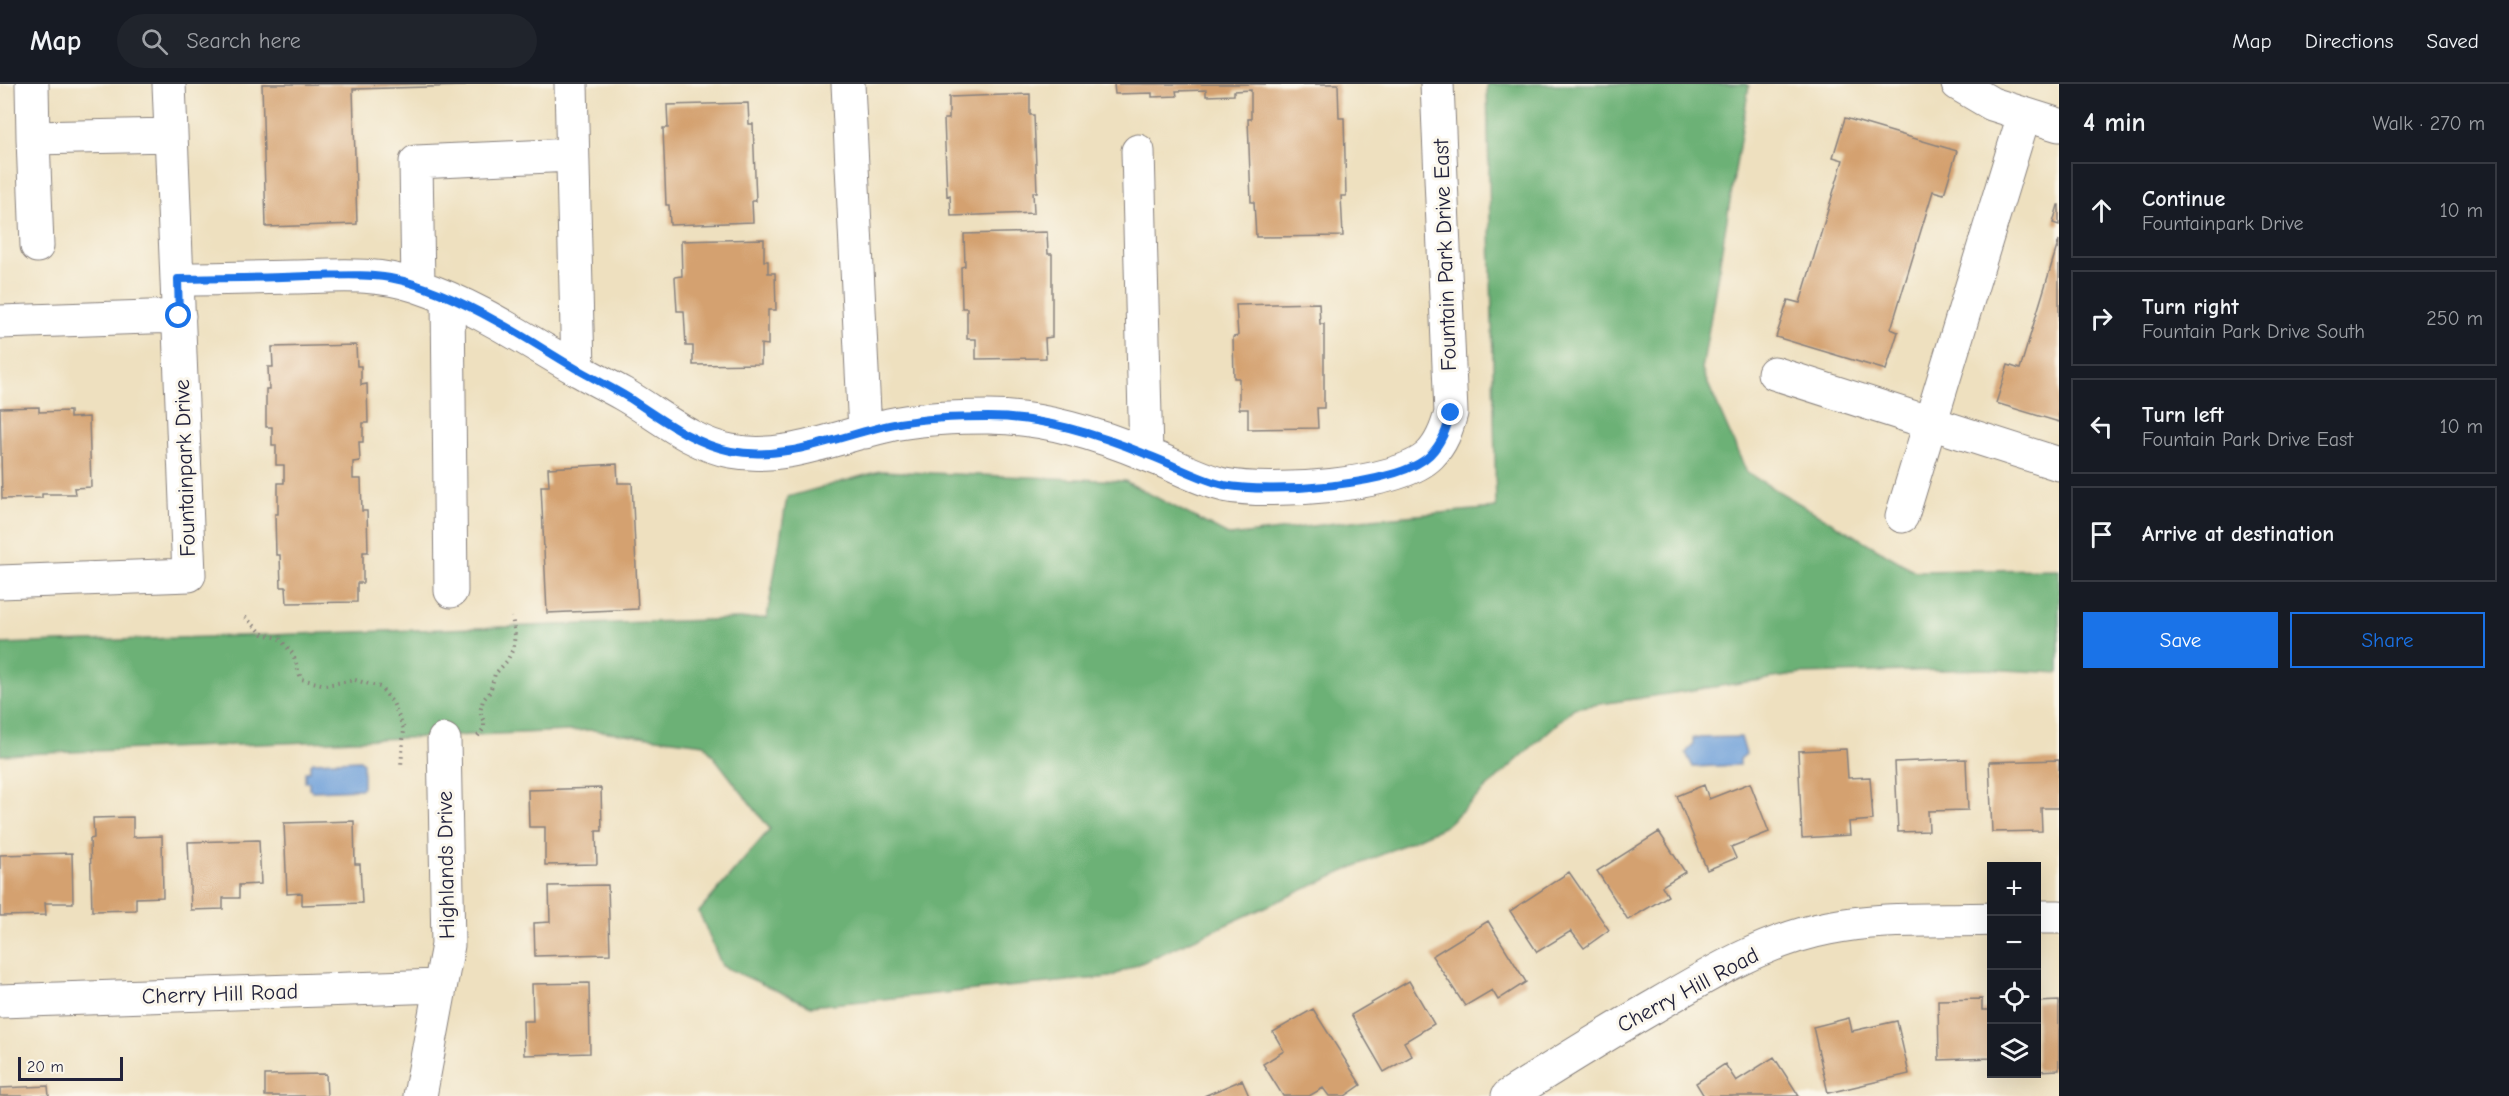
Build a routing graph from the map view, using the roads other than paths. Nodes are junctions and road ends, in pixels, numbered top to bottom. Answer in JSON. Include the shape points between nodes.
{"nodes":[{"id":1,"x":32,"y":84,"type":"edge"},
{"id":2,"x":169,"y":84,"type":"edge"},
{"id":3,"x":571,"y":84,"type":"edge"},
{"id":4,"x":848,"y":84,"type":"edge"},
{"id":5,"x":1437,"y":84,"type":"edge"},
{"id":6,"x":1958,"y":84,"type":"edge"},
{"id":7,"x":2024,"y":115,"type":"junction"},
{"id":8,"x":2059,"y":125,"type":"edge"},
{"id":9,"x":171,"y":135,"type":"junction"},
{"id":10,"x":33,"y":138,"type":"junction"},
{"id":11,"x":1138,"y":151,"type":"dead end"},
{"id":12,"x":572,"y":155,"type":"junction"},
{"id":13,"x":37,"y":246,"type":"dead end"},
{"id":14,"x":178,"y":279,"type":"junction"},
{"id":15,"x":433,"y":292,"type":"junction"},
{"id":16,"x":179,"y":316,"type":"junction"},
{"id":17,"x":0,"y":322,"type":"edge"},
{"id":18,"x":578,"y":370,"type":"junction"},
{"id":19,"x":1774,"y":373,"type":"dead end"},
{"id":20,"x":1930,"y":424,"type":"junction"},
{"id":21,"x":865,"y":432,"type":"junction"},
{"id":22,"x":1146,"y":454,"type":"junction"},
{"id":23,"x":2059,"y":464,"type":"edge"},
{"id":24,"x":1902,"y":516,"type":"dead end"},
{"id":25,"x":0,"y":582,"type":"edge"},
{"id":26,"x":451,"y":591,"type":"dead end"},
{"id":27,"x":444,"y":740,"type":"dead end"},
{"id":28,"x":2059,"y":916,"type":"edge"},
{"id":29,"x":2041,"y":917,"type":"edge"},
{"id":30,"x":1987,"y":919,"type":"edge"},
{"id":31,"x":439,"y":986,"type":"junction"},
{"id":32,"x":0,"y":1001,"type":"edge"},
{"id":33,"x":420,"y":1096,"type":"edge"},
{"id":34,"x":1508,"y":1096,"type":"edge"}],
"edges":[{"from":1,"to":10,"type":"street"},
{"from":2,"to":9,"type":"street","name":"Fountainpark Drive"},
{"from":3,"to":12,"type":"street"},
{"from":4,"to":21,"type":"street"},
{"from":5,"to":22,"type":"street","name":"Fountain Park Drive East","via":[[1451,413],[1444,436],[1429,457],[1404,471],[1376,478],[1255,490],[1221,484]]},
{"from":6,"to":7,"type":"street","via":[[1992,104]]},
{"from":7,"to":8,"type":"street"},
{"from":7,"to":20,"type":"street"},
{"from":9,"to":10,"type":"street"},
{"from":9,"to":14,"type":"street","name":"Fountainpark Drive"},
{"from":10,"to":13,"type":"street"},
{"from":11,"to":22,"type":"street"},
{"from":12,"to":15,"type":"street","via":[[416,162]]},
{"from":12,"to":18,"type":"street"},
{"from":14,"to":15,"type":"street","via":[[358,275],[389,278]]},
{"from":14,"to":16,"type":"street","name":"Fountainpark Drive"},
{"from":15,"to":18,"type":"street","via":[[496,321]]},
{"from":15,"to":26,"type":"street"},
{"from":16,"to":17,"type":"street"},
{"from":16,"to":25,"type":"street","name":"Fountainpark Drive","via":[[189,575]]},
{"from":18,"to":21,"type":"street","via":[[666,423],[728,451],[783,452]]},
{"from":19,"to":20,"type":"street"},
{"from":20,"to":23,"type":"street"},
{"from":20,"to":24,"type":"street"},
{"from":21,"to":22,"type":"street","via":[[944,418],[1034,420],[1074,429]]},
{"from":27,"to":31,"type":"street","name":"Highlands Drive","via":[[448,931]]},
{"from":28,"to":29,"type":"street"},
{"from":30,"to":34,"type":"street","name":"Cherry Hill Road","via":[[1852,923],[1801,934],[1708,974]]},
{"from":31,"to":32,"type":"street","name":"Cherry Hill Road"},
{"from":31,"to":33,"type":"street","name":"Highlands Drive"}]}
